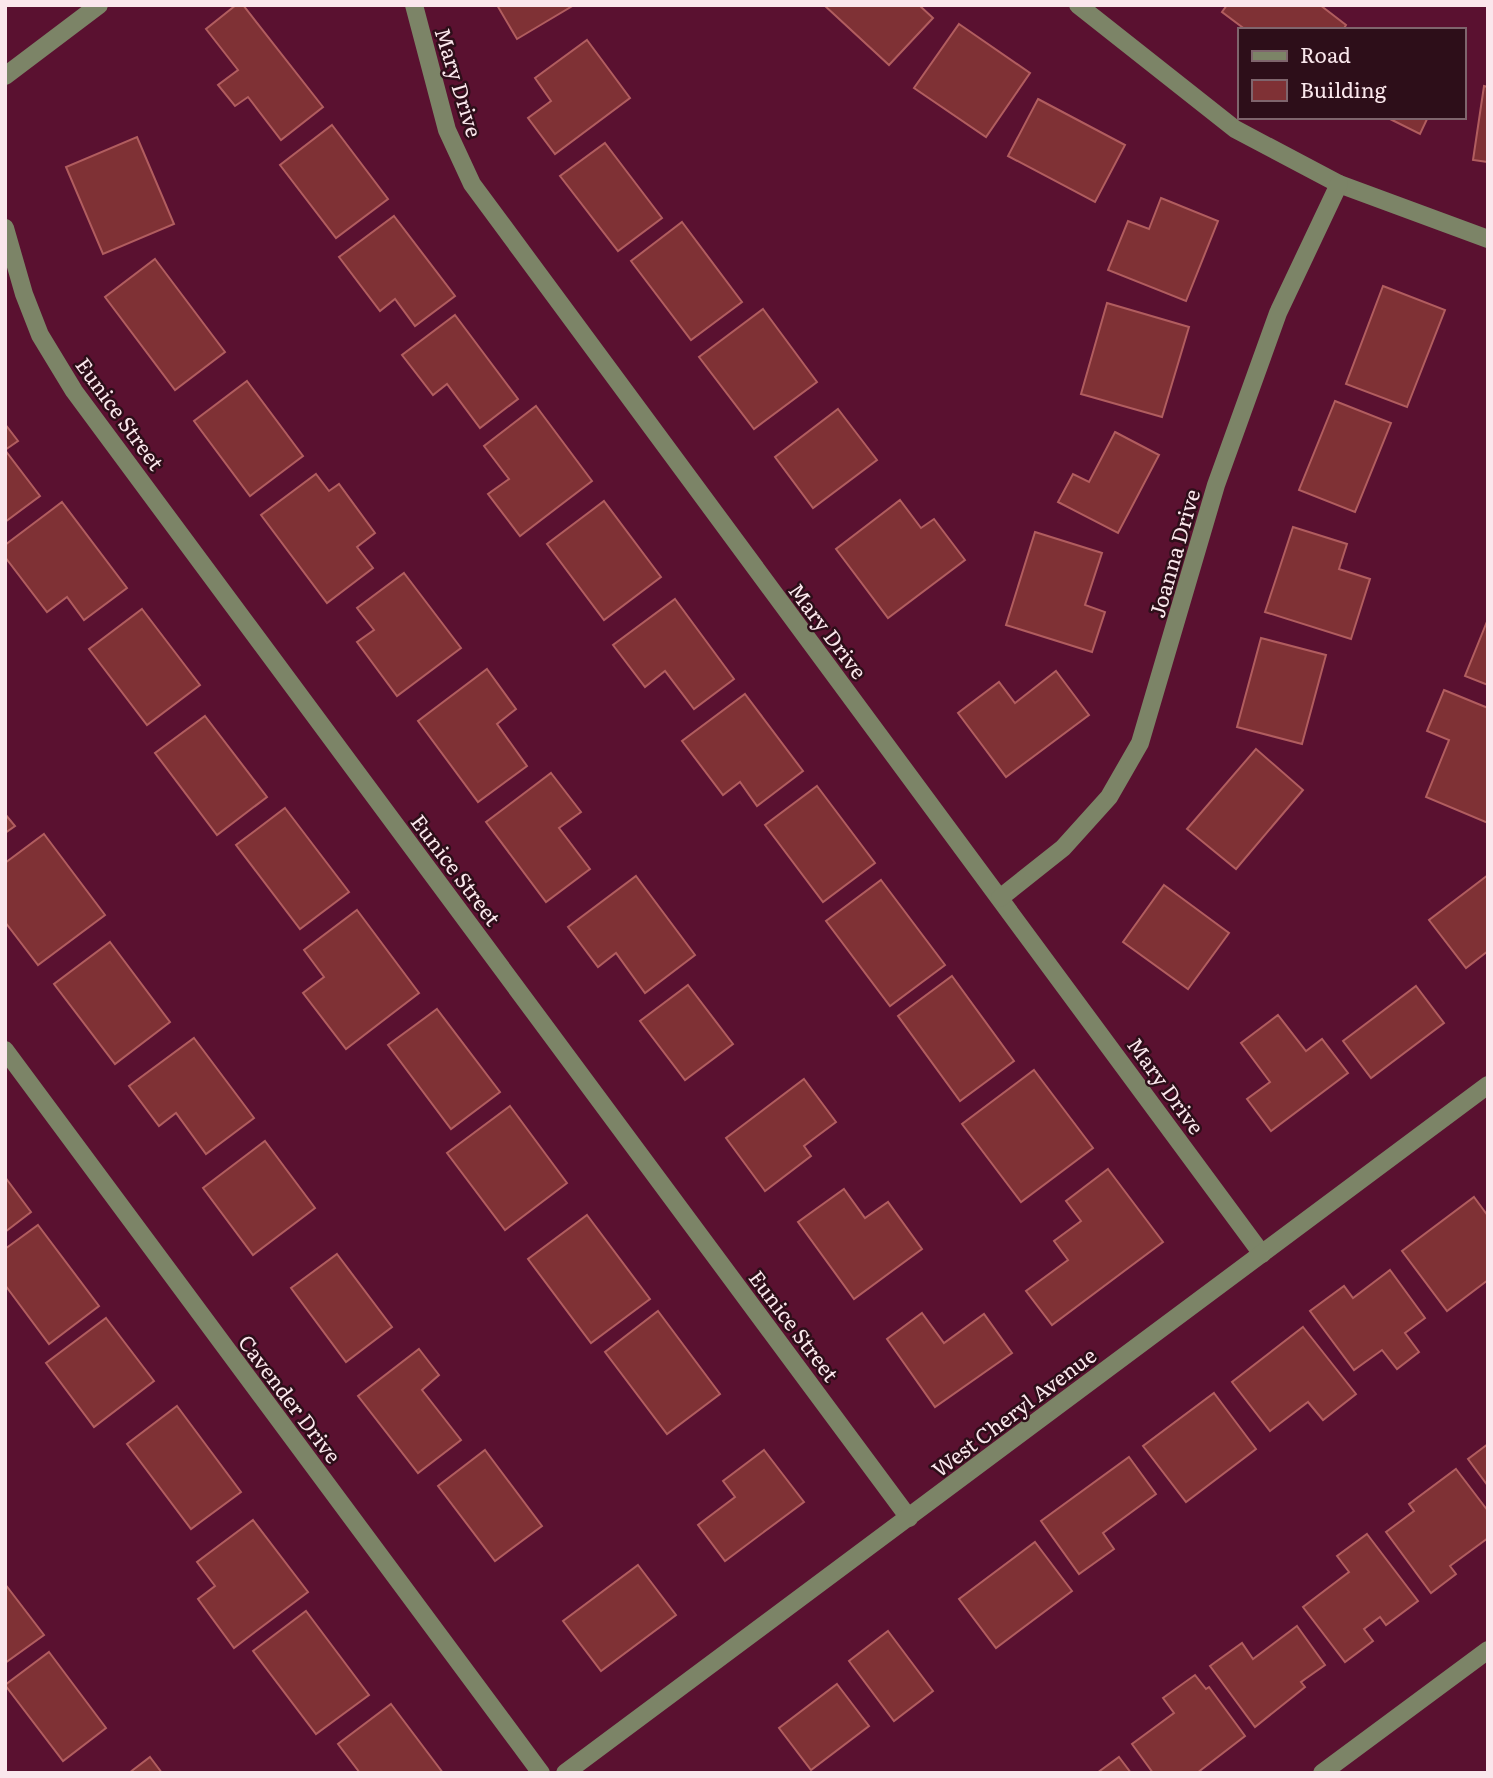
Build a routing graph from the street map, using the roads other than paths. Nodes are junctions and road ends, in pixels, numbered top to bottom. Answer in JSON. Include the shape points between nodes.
{"nodes":[{"id":1,"x":99,"y":5,"type":"edge"},
{"id":2,"x":414,"y":5,"type":"edge"},
{"id":3,"x":1078,"y":5,"type":"edge"},
{"id":4,"x":5,"y":76,"type":"edge"},
{"id":5,"x":1339,"y":184,"type":"junction"},
{"id":6,"x":5,"y":228,"type":"edge"},
{"id":7,"x":1488,"y":239,"type":"edge"},
{"id":8,"x":1000,"y":898,"type":"junction"},
{"id":9,"x":5,"y":1050,"type":"edge"},
{"id":10,"x":1488,"y":1085,"type":"edge"},
{"id":11,"x":1262,"y":1254,"type":"junction"},
{"id":12,"x":909,"y":1518,"type":"junction"},
{"id":13,"x":1488,"y":1650,"type":"edge"},
{"id":14,"x":541,"y":1773,"type":"edge"},
{"id":15,"x":565,"y":1773,"type":"edge"},
{"id":16,"x":1322,"y":1773,"type":"edge"}],
"edges":[{"from":1,"to":4,"type":"street"},
{"from":2,"to":8,"type":"street","name":"Mary Drive","via":[[447,130],[472,184]]},
{"from":3,"to":5,"type":"street","via":[[1235,129]]},
{"from":5,"to":7,"type":"street"},
{"from":5,"to":8,"type":"street","name":"Joanna Drive","via":[[1278,313],[1216,485],[1140,743],[1109,797],[1063,848]]},
{"from":6,"to":12,"type":"street","name":"Eunice Street","via":[[40,335],[74,391]]},
{"from":8,"to":11,"type":"street","name":"Mary Drive"},
{"from":9,"to":14,"type":"street","name":"Cavender Drive"},
{"from":10,"to":11,"type":"street","name":"West Cheryl Avenue"},
{"from":11,"to":12,"type":"street","name":"West Cheryl Avenue"},
{"from":12,"to":15,"type":"street","name":"West Cheryl Avenue"},
{"from":13,"to":16,"type":"street"}]}
